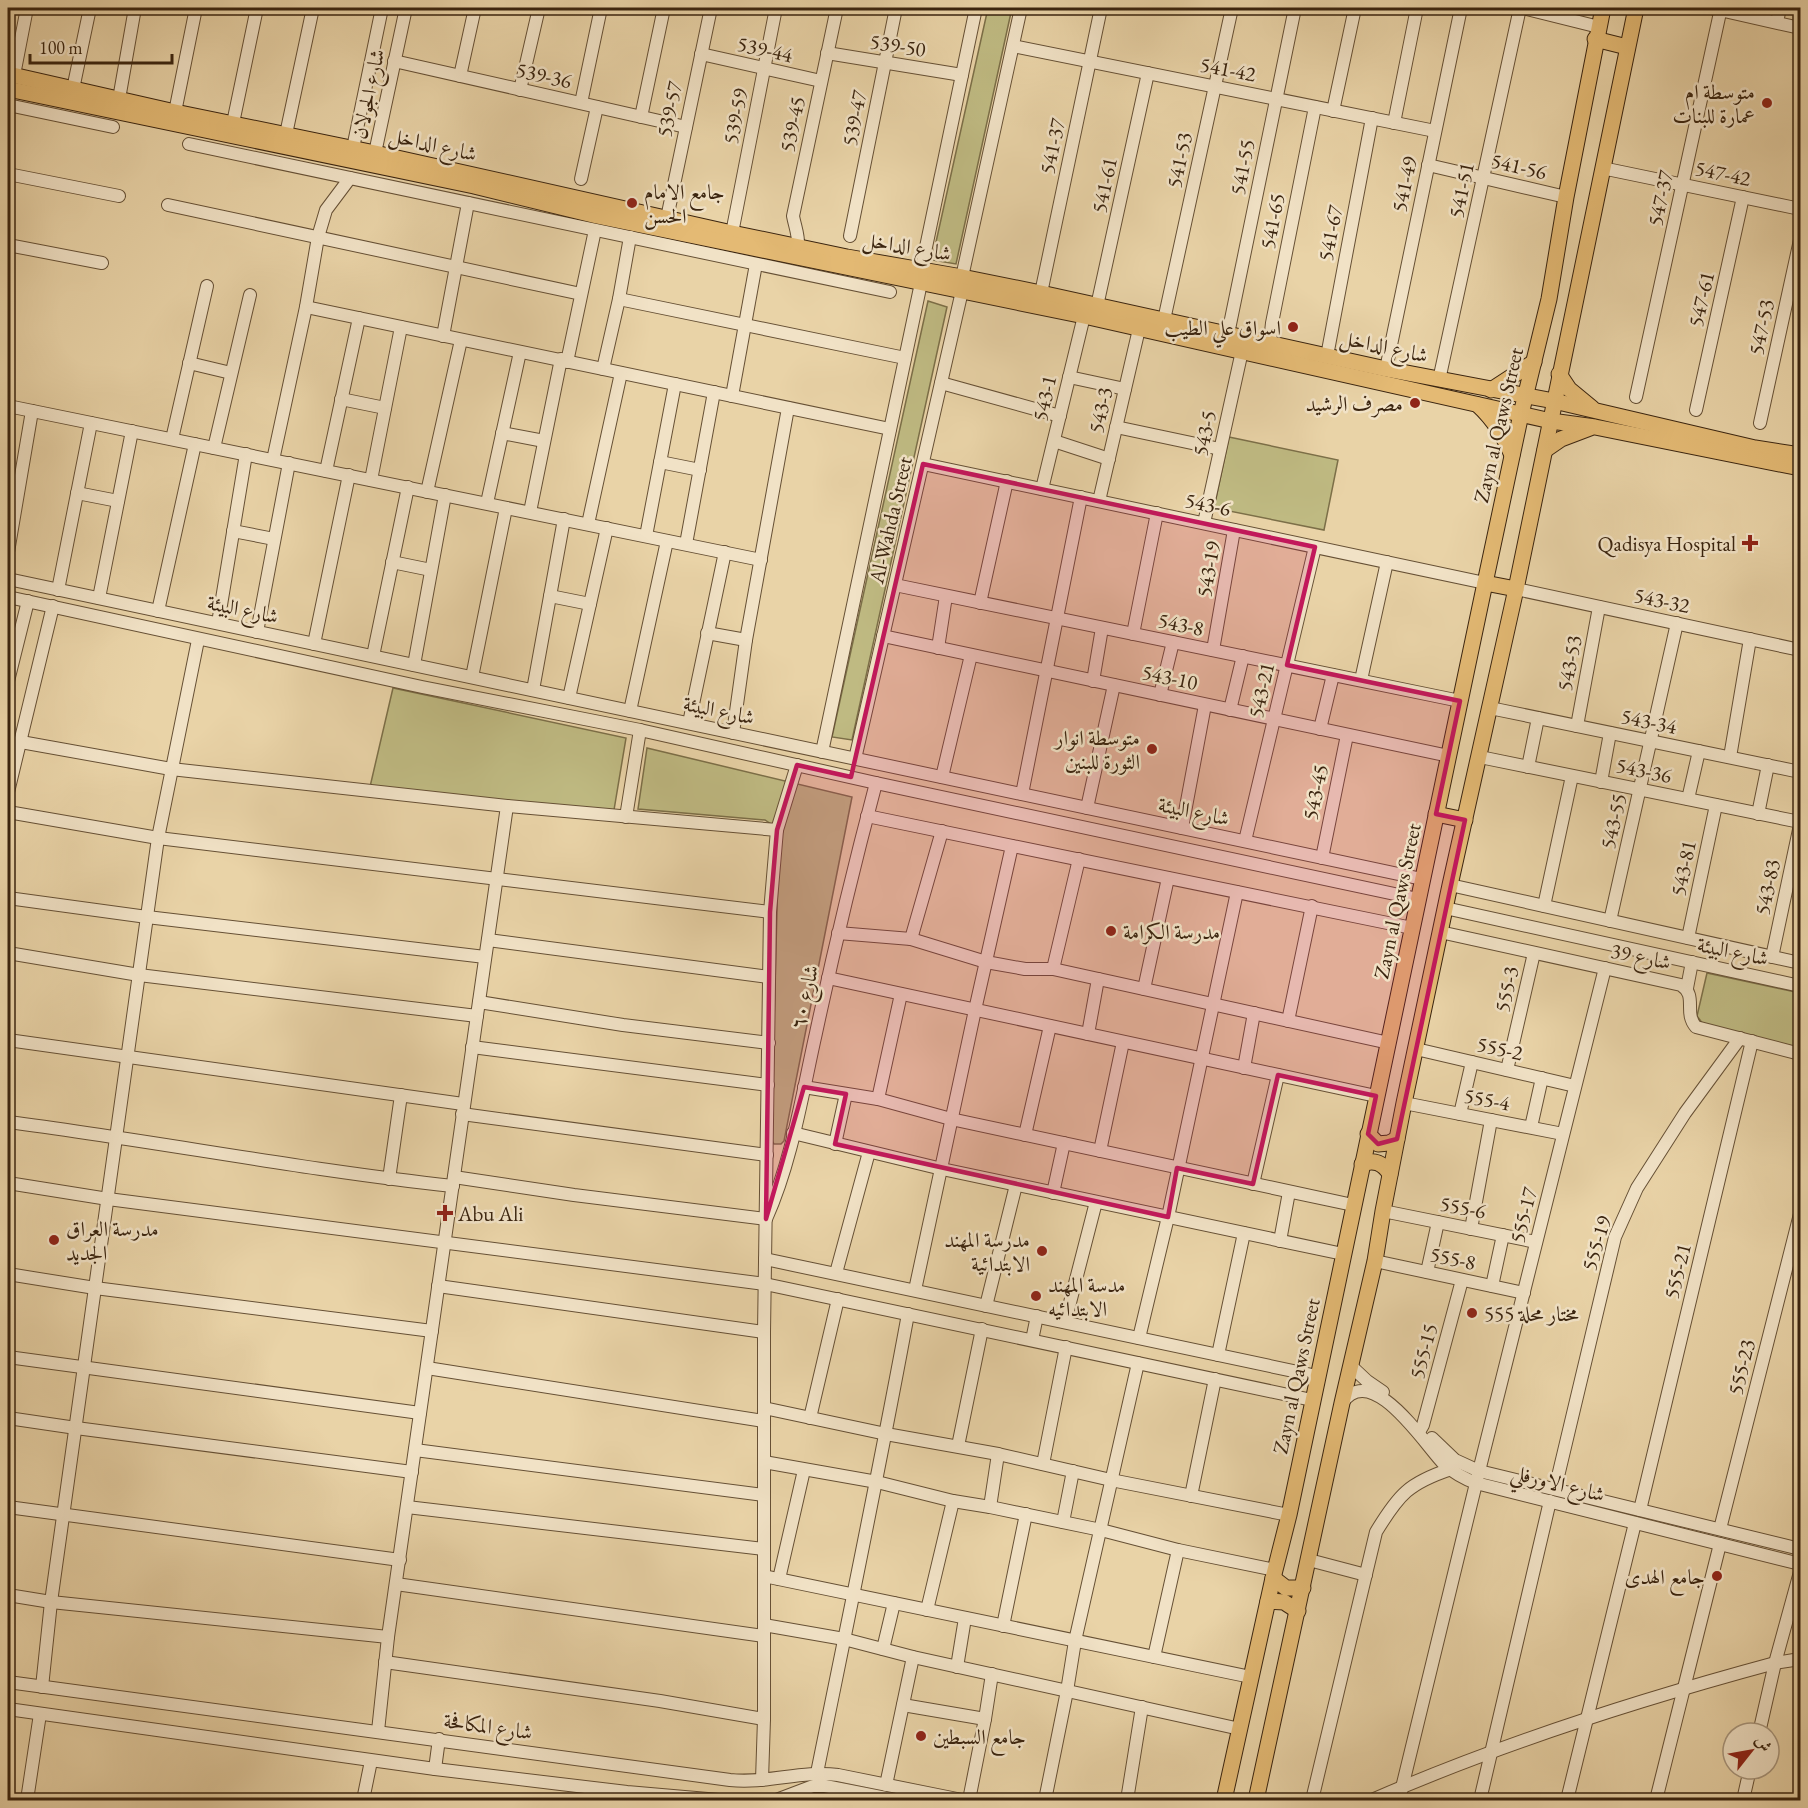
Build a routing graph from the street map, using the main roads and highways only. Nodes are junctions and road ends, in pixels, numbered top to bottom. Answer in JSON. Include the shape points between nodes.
{"nodes":[{"id":1,"x":1603,"y":8,"type":"edge"},
{"id":2,"x":1636,"y":8,"type":"edge"},
{"id":3,"x":1597,"y":33,"type":"junction"},
{"id":4,"x":1627,"y":47,"type":"junction"},
{"id":5,"x":10,"y":80,"type":"edge"},
{"id":6,"x":794,"y":258,"type":"junction"},
{"id":7,"x":962,"y":284,"type":"junction"},
{"id":8,"x":1534,"y":362,"type":"junction"},
{"id":9,"x":1559,"y":374,"type":"junction"},
{"id":10,"x":1491,"y":390,"type":"junction"},
{"id":11,"x":1526,"y":395,"type":"junction"},
{"id":12,"x":1554,"y":401,"type":"junction"},
{"id":13,"x":1478,"y":405,"type":"junction"},
{"id":14,"x":1521,"y":414,"type":"junction"},
{"id":15,"x":1596,"y":419,"type":"junction"},
{"id":16,"x":1551,"y":421,"type":"junction"},
{"id":17,"x":1545,"y":450,"type":"junction"},
{"id":18,"x":1512,"y":455,"type":"junction"},
{"id":19,"x":1800,"y":455,"type":"edge"},
{"id":20,"x":1800,"y":468,"type":"edge"},
{"id":21,"x":1485,"y":583,"type":"junction"},
{"id":22,"x":1516,"y":589,"type":"junction"},
{"id":23,"x":1436,"y":814,"type":"junction"},
{"id":24,"x":1465,"y":820,"type":"junction"},
{"id":25,"x":1368,"y":1134,"type":"junction"},
{"id":26,"x":1397,"y":1139,"type":"junction"},
{"id":27,"x":1362,"y":1164,"type":"junction"},
{"id":28,"x":1390,"y":1174,"type":"junction"},
{"id":29,"x":1274,"y":1574,"type":"junction"},
{"id":30,"x":1303,"y":1588,"type":"junction"},
{"id":31,"x":1268,"y":1601,"type":"junction"},
{"id":32,"x":1298,"y":1611,"type":"junction"},
{"id":33,"x":1224,"y":1800,"type":"edge"},
{"id":34,"x":1256,"y":1800,"type":"edge"}],
"edges":[{"from":1,"to":3,"type":"main road","name":"Zayn al Qaws Street"},
{"from":2,"to":4,"type":"main road"},
{"from":3,"to":4,"type":"main road"},
{"from":3,"to":8,"type":"main road","name":"Zayn al Qaws Street"},
{"from":4,"to":9,"type":"main road"},
{"from":5,"to":6,"type":"main road","name":"شارع الداخل"},
{"from":5,"to":6,"type":"main road","name":"شارع الداخل","via":[[73,89],[667,218],[732,233]]},
{"from":6,"to":7,"type":"main road","name":"شارع الداخل"},
{"from":7,"to":10,"type":"main road","name":"شارع الداخل","via":[[1041,293]]},
{"from":7,"to":13,"type":"main road","name":"شارع الداخل","via":[[1139,329]]},
{"from":8,"to":10,"type":"main road"},
{"from":8,"to":11,"type":"main road","name":"Zayn al Qaws Street"},
{"from":9,"to":12,"type":"main road"},
{"from":9,"to":15,"type":"main road"},
{"from":10,"to":11,"type":"main road","name":"شارع الداخل"},
{"from":11,"to":12,"type":"main road","name":"شارع الداخل"},
{"from":11,"to":14,"type":"main road","name":"Zayn al Qaws Street"},
{"from":12,"to":15,"type":"main road","name":"شارع الداخل"},
{"from":12,"to":16,"type":"main road"},
{"from":13,"to":14,"type":"main road","name":"شارع الداخل"},
{"from":13,"to":18,"type":"main road","via":[[1500,429]]},
{"from":14,"to":16,"type":"main road","name":"شارع الداخل"},
{"from":14,"to":18,"type":"main road","name":"Zayn al Qaws Street"},
{"from":15,"to":16,"type":"main road","name":"شارع الداخل"},
{"from":15,"to":17,"type":"main road"},
{"from":15,"to":19,"type":"main road","name":"شارع الداخل"},
{"from":15,"to":20,"type":"main road","name":"شارع الداخل"},
{"from":16,"to":17,"type":"main road"},
{"from":17,"to":22,"type":"main road"},
{"from":18,"to":21,"type":"main road","name":"Zayn al Qaws Street"},
{"from":21,"to":22,"type":"main road"},
{"from":21,"to":23,"type":"main road","name":"Zayn al Qaws Street"},
{"from":22,"to":24,"type":"main road"},
{"from":23,"to":24,"type":"main road"},
{"from":23,"to":25,"type":"main road","name":"Zayn al Qaws Street"},
{"from":24,"to":26,"type":"main road"},
{"from":25,"to":26,"type":"main road","via":[[1378,1144]]},
{"from":25,"to":27,"type":"main road","name":"Zayn al Qaws Street"},
{"from":26,"to":28,"type":"main road"},
{"from":27,"to":28,"type":"main road","via":[[1382,1164]]},
{"from":27,"to":29,"type":"main road","name":"Zayn al Qaws Street"},
{"from":28,"to":30,"type":"main road","via":[[1375,1261]]},
{"from":29,"to":30,"type":"main road","via":[[1286,1587]]},
{"from":29,"to":31,"type":"main road","name":"Zayn al Qaws Street"},
{"from":30,"to":32,"type":"main road"},
{"from":31,"to":32,"type":"main road","via":[[1284,1602]]},
{"from":31,"to":33,"type":"main road","name":"Zayn al Qaws Street"},
{"from":32,"to":34,"type":"main road"}]}
